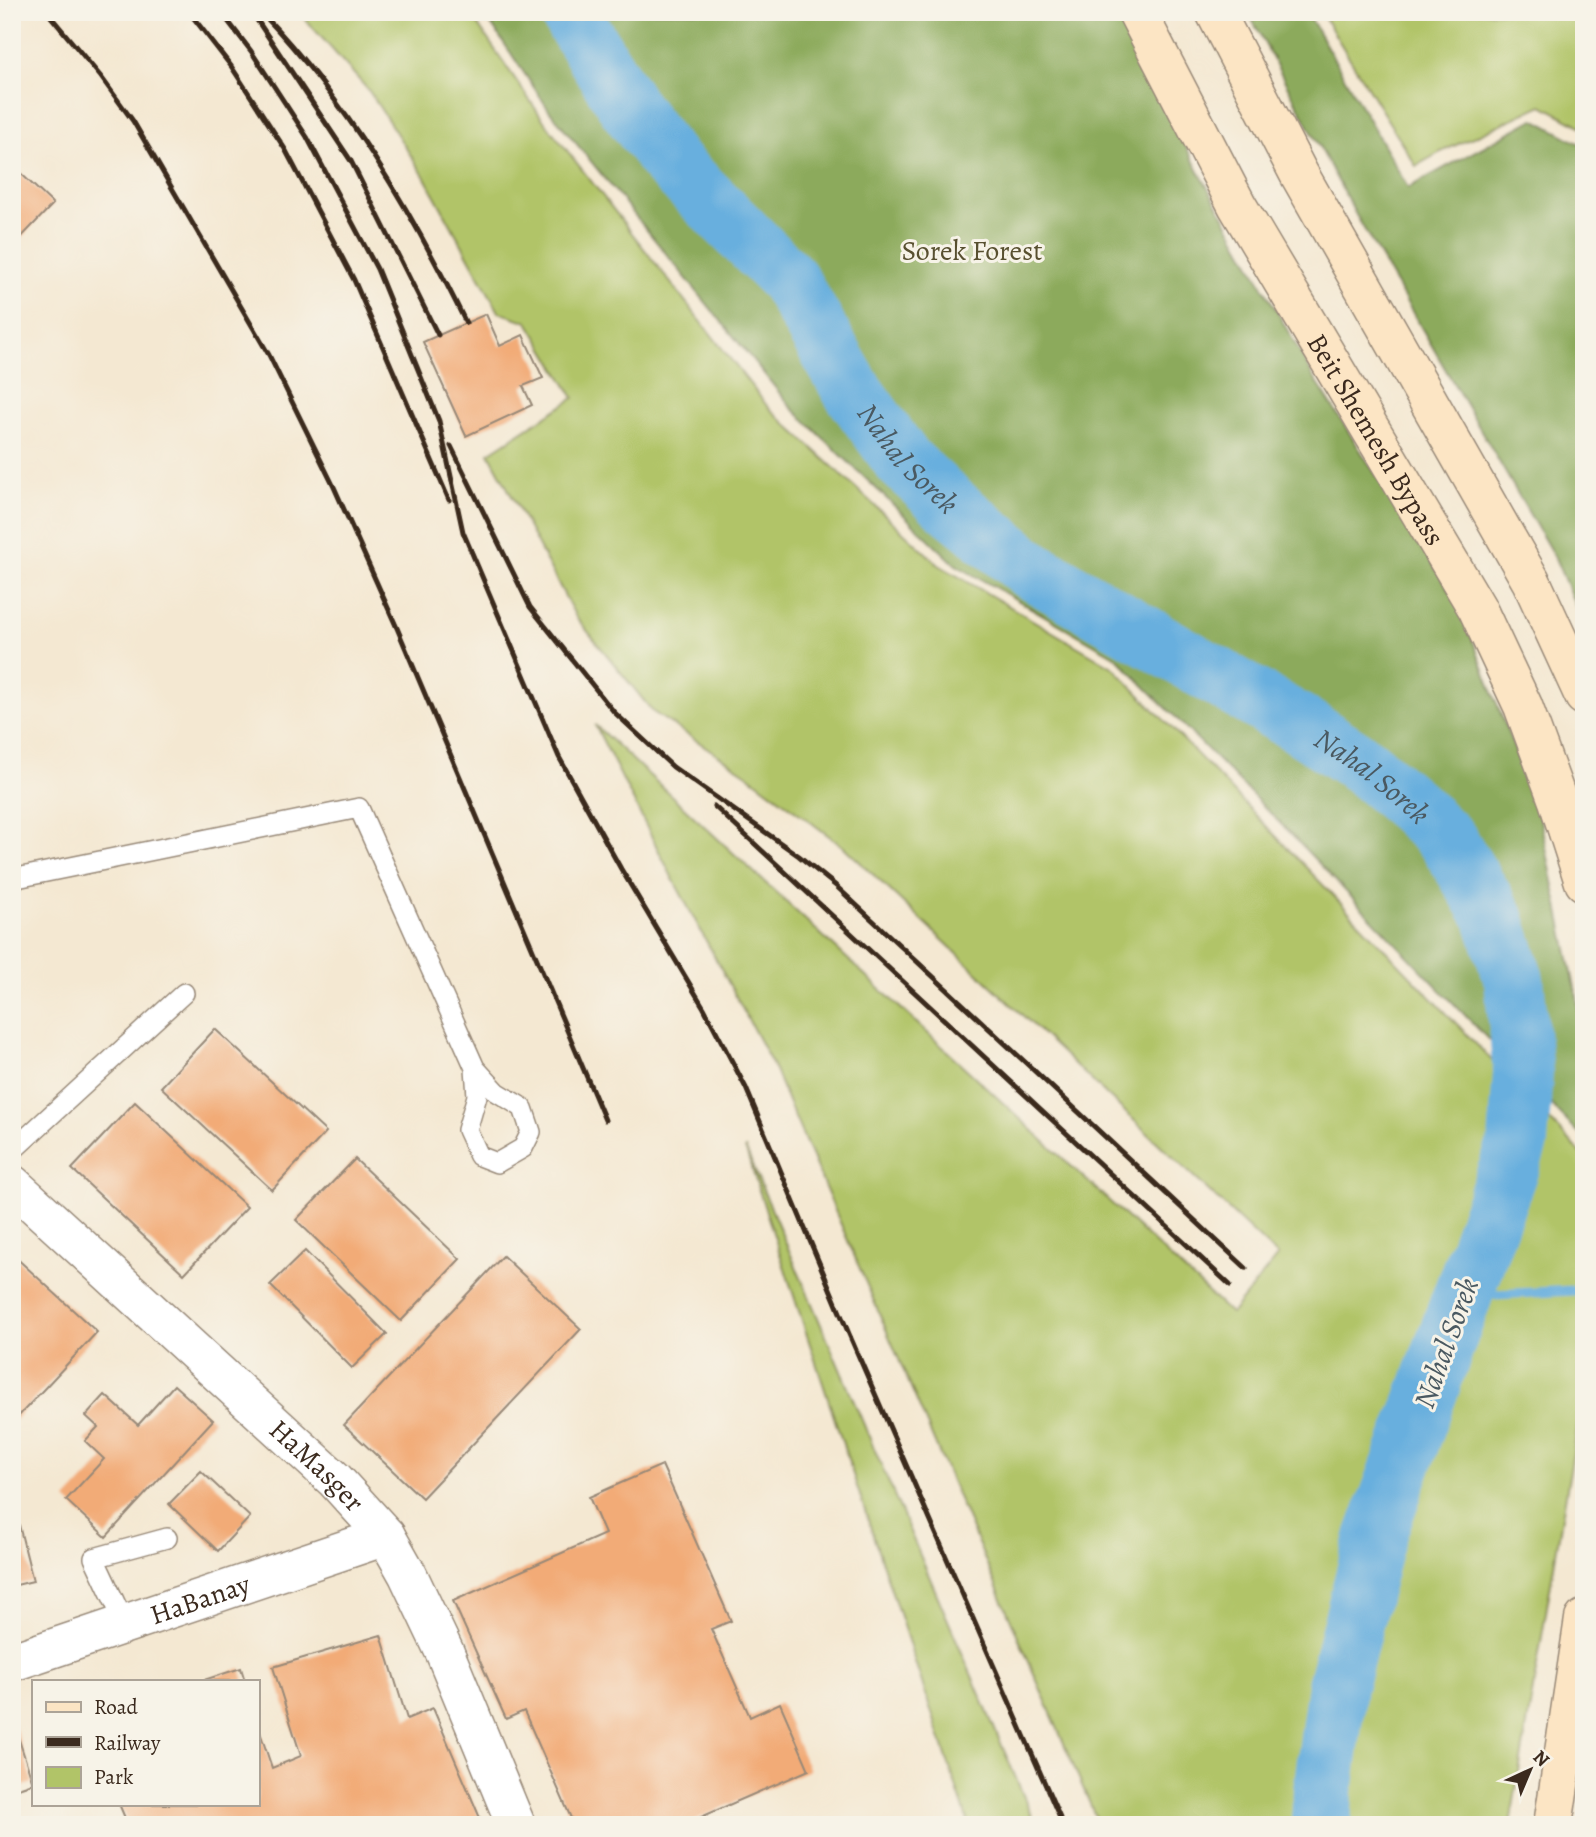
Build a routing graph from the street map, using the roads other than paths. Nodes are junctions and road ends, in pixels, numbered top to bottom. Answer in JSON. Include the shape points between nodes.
{"nodes":[{"id":1,"x":1137,"y":12,"type":"edge"},
{"id":2,"x":1215,"y":12,"type":"edge"},
{"id":3,"x":1584,"y":696,"type":"edge"},
{"id":4,"x":12,"y":879,"type":"edge"},
{"id":5,"x":1584,"y":882,"type":"edge"},
{"id":6,"x":184,"y":993,"type":"dead end"},
{"id":7,"x":475,"y":1069,"type":"junction"},
{"id":8,"x":12,"y":1151,"type":"edge"},
{"id":9,"x":12,"y":1184,"type":"edge"},
{"id":10,"x":386,"y":1536,"type":"junction"},
{"id":11,"x":167,"y":1538,"type":"dead end"},
{"id":12,"x":1584,"y":1619,"type":"edge"},
{"id":13,"x":125,"y":1624,"type":"junction"},
{"id":14,"x":12,"y":1662,"type":"edge"},
{"id":15,"x":516,"y":1825,"type":"edge"},
{"id":16,"x":1553,"y":1825,"type":"edge"}],
"edges":[{"from":1,"to":5,"type":"main road","name":"Beit Shemesh Bypass","via":[[1237,205],[1476,608],[1522,706]]},
{"from":2,"to":3,"type":"main road","via":[[1299,174],[1531,581]]},
{"from":4,"to":7,"type":"lane","via":[[359,808]]},
{"from":6,"to":8,"type":"lane"},
{"from":7,"to":7,"type":"lane","via":[[477,1096],[467,1130],[480,1156],[497,1163],[523,1148],[531,1132],[523,1108],[497,1092]]},
{"from":9,"to":10,"type":"street","name":"HaMasger","via":[[335,1480]]},
{"from":10,"to":13,"type":"street","name":"HaBanay"},
{"from":10,"to":15,"type":"street","name":"HaMasger","via":[[445,1653]]},
{"from":11,"to":13,"type":"lane","via":[[94,1558]]},
{"from":12,"to":16,"type":"main road"},
{"from":13,"to":14,"type":"street","name":"HaBanay"}]}
